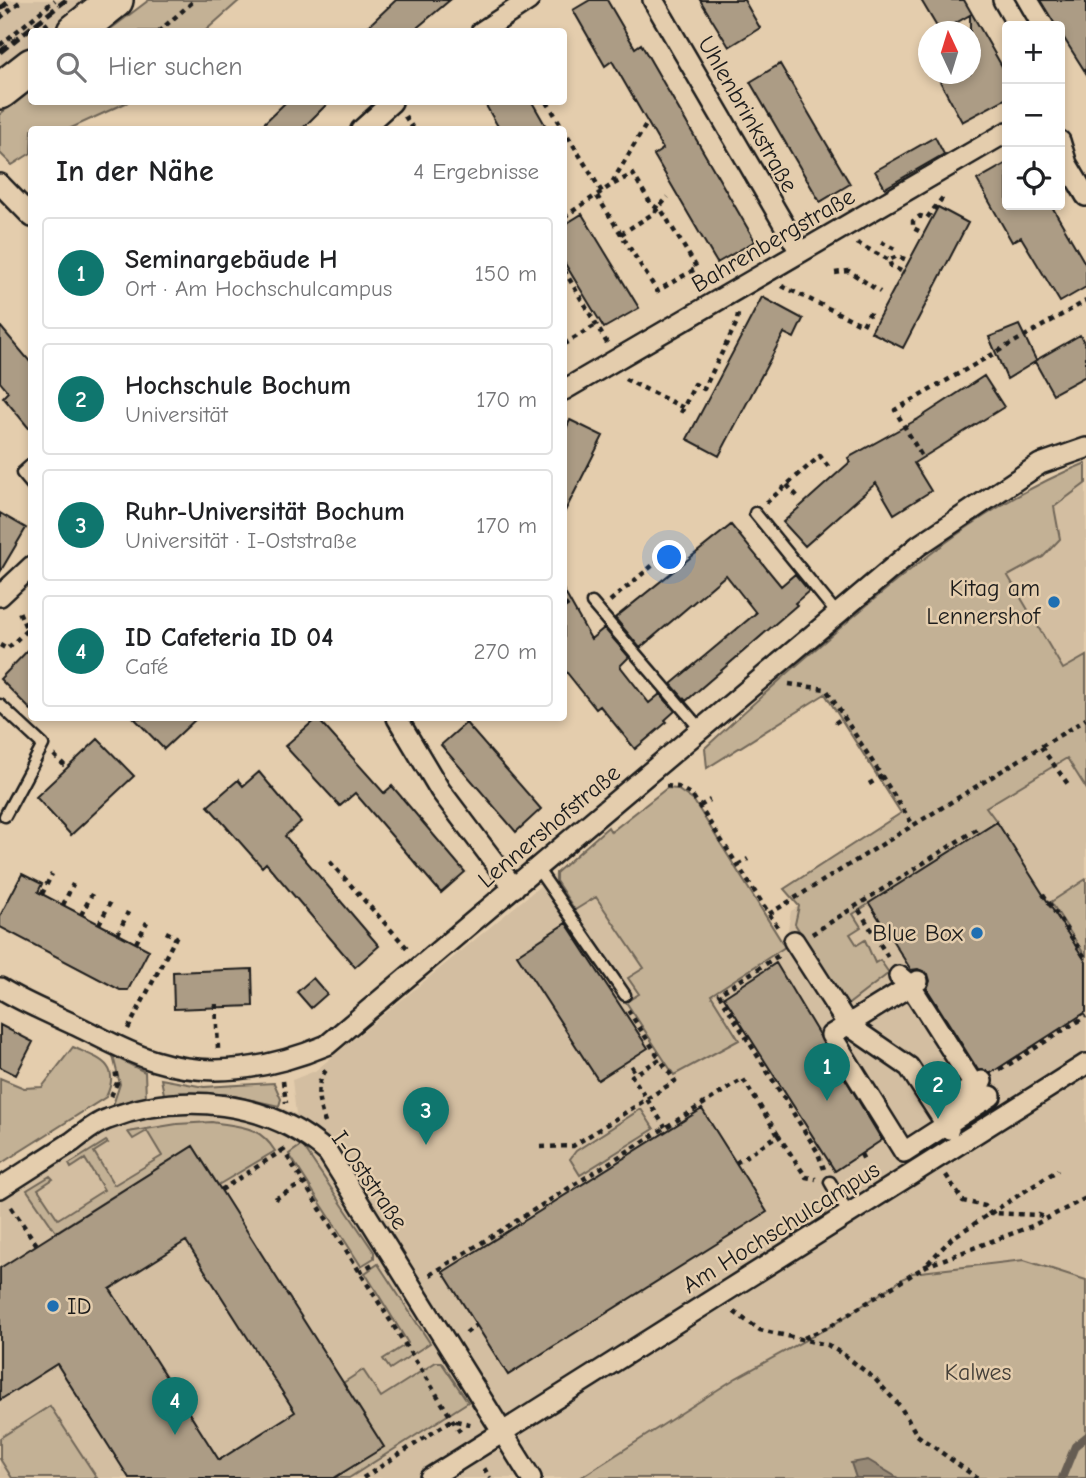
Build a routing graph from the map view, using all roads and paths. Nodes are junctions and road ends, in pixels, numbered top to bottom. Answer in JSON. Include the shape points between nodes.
{"nodes":[{"id":1,"x":22,"y":0,"type":"edge"},
{"id":2,"x":55,"y":0,"type":"edge"},
{"id":3,"x":115,"y":0,"type":"edge"},
{"id":4,"x":195,"y":0,"type":"edge"},
{"id":5,"x":529,"y":0,"type":"edge"},
{"id":6,"x":653,"y":0,"type":"edge"},
{"id":7,"x":1003,"y":0,"type":"edge"},
{"id":8,"x":0,"y":18,"type":"edge"},
{"id":9,"x":1015,"y":21,"type":"edge"},
{"id":10,"x":80,"y":28,"type":"edge"},
{"id":11,"x":163,"y":28,"type":"edge"},
{"id":12,"x":487,"y":28,"type":"edge"},
{"id":13,"x":0,"y":45,"type":"edge"},
{"id":14,"x":28,"y":69,"type":"edge"},
{"id":15,"x":0,"y":91,"type":"edge"},
{"id":16,"x":389,"y":105,"type":"edge"},
{"id":17,"x":549,"y":105,"type":"edge"},
{"id":18,"x":647,"y":123,"type":"dead end"},
{"id":19,"x":365,"y":126,"type":"edge"},
{"id":20,"x":561,"y":126,"type":"edge"},
{"id":21,"x":1002,"y":135,"type":"edge"},
{"id":22,"x":567,"y":137,"type":"edge"},
{"id":23,"x":1062,"y":147,"type":"edge"},
{"id":24,"x":610,"y":186,"type":"junction"},
{"id":25,"x":6,"y":190,"type":"edge"},
{"id":26,"x":600,"y":194,"type":"junction"},
{"id":27,"x":948,"y":194,"type":"dead end"},
{"id":28,"x":1086,"y":196,"type":"edge"},
{"id":29,"x":668,"y":197,"type":"dead end"},
{"id":30,"x":657,"y":208,"type":"junction"},
{"id":31,"x":28,"y":213,"type":"edge"},
{"id":32,"x":567,"y":215,"type":"edge"},
{"id":33,"x":841,"y":229,"type":"junction"},
{"id":34,"x":919,"y":231,"type":"dead end"},
{"id":35,"x":621,"y":234,"type":"junction"},
{"id":36,"x":881,"y":242,"type":"dead end"},
{"id":37,"x":897,"y":250,"type":"dead end"},
{"id":38,"x":800,"y":252,"type":"junction"},
{"id":39,"x":889,"y":260,"type":"junction"},
{"id":40,"x":907,"y":260,"type":"dead end"},
{"id":41,"x":901,"y":271,"type":"dead end"},
{"id":42,"x":765,"y":272,"type":"junction"},
{"id":43,"x":835,"y":273,"type":"dead end"},
{"id":44,"x":567,"y":275,"type":"edge"},
{"id":45,"x":880,"y":292,"type":"dead end"},
{"id":46,"x":730,"y":293,"type":"junction"},
{"id":47,"x":1086,"y":301,"type":"edge"},
{"id":48,"x":876,"y":317,"type":"dead end"},
{"id":49,"x":596,"y":325,"type":"junction"},
{"id":50,"x":567,"y":342,"type":"edge"},
{"id":51,"x":609,"y":363,"type":"junction"},
{"id":52,"x":567,"y":388,"type":"edge"},
{"id":53,"x":1086,"y":448,"type":"edge"},
{"id":54,"x":921,"y":456,"type":"dead end"},
{"id":55,"x":28,"y":467,"type":"edge"},
{"id":56,"x":831,"y":470,"type":"dead end"},
{"id":57,"x":28,"y":480,"type":"edge"},
{"id":58,"x":787,"y":485,"type":"junction"},
{"id":59,"x":799,"y":497,"type":"dead end"},
{"id":60,"x":755,"y":513,"type":"joint"},
{"id":61,"x":665,"y":555,"type":"dead end"},
{"id":62,"x":28,"y":570,"type":"edge"},
{"id":63,"x":4,"y":592,"type":"edge"},
{"id":64,"x":570,"y":603,"type":"dead end"},
{"id":65,"x":567,"y":605,"type":"edge"},
{"id":66,"x":595,"y":607,"type":"joint"},
{"id":67,"x":838,"y":615,"type":"junction"},
{"id":68,"x":27,"y":630,"type":"joint"},
{"id":69,"x":0,"y":645,"type":"edge"},
{"id":70,"x":770,"y":673,"type":"junction"},
{"id":71,"x":0,"y":705,"type":"edge"},
{"id":72,"x":844,"y":717,"type":"junction"},
{"id":73,"x":1086,"y":719,"type":"edge"},
{"id":74,"x":399,"y":721,"type":"edge"},
{"id":75,"x":835,"y":723,"type":"dead end"},
{"id":76,"x":701,"y":730,"type":"junction"},
{"id":77,"x":1041,"y":747,"type":"junction"},
{"id":78,"x":882,"y":776,"type":"junction"},
{"id":79,"x":869,"y":784,"type":"dead end"},
{"id":80,"x":1070,"y":788,"type":"dead end"},
{"id":81,"x":658,"y":789,"type":"dead end"},
{"id":82,"x":710,"y":800,"type":"dead end"},
{"id":83,"x":700,"y":806,"type":"junction"},
{"id":84,"x":5,"y":816,"type":"dead end"},
{"id":85,"x":914,"y":825,"type":"junction"},
{"id":86,"x":980,"y":827,"type":"dead end"},
{"id":87,"x":748,"y":859,"type":"dead end"},
{"id":88,"x":330,"y":862,"type":"dead end"},
{"id":89,"x":738,"y":865,"type":"junction"},
{"id":90,"x":537,"y":868,"type":"junction"},
{"id":91,"x":52,"y":874,"type":"dead end"},
{"id":92,"x":73,"y":884,"type":"dead end"},
{"id":93,"x":514,"y":888,"type":"junction"},
{"id":94,"x":42,"y":894,"type":"dead end"},
{"id":95,"x":92,"y":894,"type":"dead end"},
{"id":96,"x":1043,"y":894,"type":"dead end"},
{"id":97,"x":110,"y":903,"type":"dead end"},
{"id":98,"x":63,"y":905,"type":"dead end"},
{"id":99,"x":859,"y":911,"type":"dead end"},
{"id":100,"x":128,"y":912,"type":"dead end"},
{"id":101,"x":769,"y":914,"type":"junction"},
{"id":102,"x":81,"y":915,"type":"dead end"},
{"id":103,"x":147,"y":922,"type":"dead end"},
{"id":104,"x":99,"y":925,"type":"dead end"},
{"id":105,"x":162,"y":930,"type":"dead end"},
{"id":106,"x":118,"y":934,"type":"dead end"},
{"id":107,"x":136,"y":943,"type":"dead end"},
{"id":108,"x":795,"y":943,"type":"junction"},
{"id":109,"x":1086,"y":959,"type":"edge"},
{"id":110,"x":422,"y":966,"type":"junction"},
{"id":111,"x":906,"y":978,"type":"junction"},
{"id":112,"x":0,"y":988,"type":"edge"},
{"id":113,"x":625,"y":995,"type":"joint"},
{"id":114,"x":216,"y":1004,"type":"dead end"},
{"id":115,"x":1086,"y":1016,"type":"edge"},
{"id":116,"x":848,"y":1025,"type":"junction"},
{"id":117,"x":116,"y":1044,"type":"junction"},
{"id":118,"x":327,"y":1045,"type":"junction"},
{"id":119,"x":660,"y":1059,"type":"junction"},
{"id":120,"x":279,"y":1063,"type":"junction"},
{"id":121,"x":1086,"y":1064,"type":"edge"},
{"id":122,"x":631,"y":1066,"type":"dead end"},
{"id":123,"x":218,"y":1071,"type":"junction"},
{"id":124,"x":636,"y":1073,"type":"junction"},
{"id":125,"x":983,"y":1091,"type":"junction"},
{"id":126,"x":647,"y":1099,"type":"junction"},
{"id":127,"x":260,"y":1112,"type":"junction"},
{"id":128,"x":106,"y":1119,"type":"junction"},
{"id":129,"x":945,"y":1121,"type":"junction"},
{"id":130,"x":289,"y":1124,"type":"junction"},
{"id":131,"x":665,"y":1127,"type":"junction"},
{"id":132,"x":778,"y":1135,"type":"junction"},
{"id":133,"x":541,"y":1147,"type":"dead end"},
{"id":134,"x":283,"y":1150,"type":"junction"},
{"id":135,"x":328,"y":1153,"type":"junction"},
{"id":136,"x":860,"y":1154,"type":"dead end"},
{"id":137,"x":864,"y":1160,"type":"dead end"},
{"id":138,"x":936,"y":1160,"type":"junction"},
{"id":139,"x":736,"y":1163,"type":"dead end"},
{"id":140,"x":1058,"y":1170,"type":"dead end"},
{"id":141,"x":806,"y":1177,"type":"dead end"},
{"id":142,"x":830,"y":1182,"type":"joint"},
{"id":143,"x":303,"y":1183,"type":"junction"},
{"id":144,"x":221,"y":1190,"type":"dead end"},
{"id":145,"x":4,"y":1195,"type":"edge"},
{"id":146,"x":1086,"y":1198,"type":"edge"},
{"id":147,"x":275,"y":1199,"type":"dead end"},
{"id":148,"x":848,"y":1213,"type":"junction"},
{"id":149,"x":990,"y":1213,"type":"junction"},
{"id":150,"x":1047,"y":1218,"type":"junction"},
{"id":151,"x":37,"y":1245,"type":"dead end"},
{"id":152,"x":926,"y":1266,"type":"junction"},
{"id":153,"x":412,"y":1287,"type":"junction"},
{"id":154,"x":711,"y":1300,"type":"junction"},
{"id":155,"x":803,"y":1338,"type":"junction"},
{"id":156,"x":502,"y":1432,"type":"junction"},
{"id":157,"x":363,"y":1478,"type":"edge"},
{"id":158,"x":430,"y":1478,"type":"edge"},
{"id":159,"x":531,"y":1478,"type":"edge"},
{"id":160,"x":977,"y":1478,"type":"edge"}],
"edges":[{"from":1,"to":8,"type":"path"},
{"from":2,"to":13,"type":"path"},
{"from":3,"to":10,"type":"highway"},
{"from":4,"to":11,"type":"path"},
{"from":5,"to":12,"type":"street"},
{"from":6,"to":38,"type":"street","name":"Uhlenbrinkstraße"},
{"from":7,"to":9,"type":"street"},
{"from":14,"to":15,"type":"highway"},
{"from":16,"to":19,"type":"street"},
{"from":17,"to":20,"type":"path"},
{"from":18,"to":24,"type":"path"},
{"from":21,"to":33,"type":"street","name":"Bahrenbergstraße"},
{"from":22,"to":26,"type":"path"},
{"from":23,"to":28,"type":"street"},
{"from":24,"to":26,"type":"path"},
{"from":24,"to":30,"type":"path","via":[[634,174]]},
{"from":25,"to":31,"type":"street"},
{"from":26,"to":32,"type":"path"},
{"from":26,"to":35,"type":"path"},
{"from":27,"to":34,"type":"path","via":[[926,218],[913,221],[913,228]]},
{"from":29,"to":30,"type":"path"},
{"from":30,"to":35,"type":"path"},
{"from":30,"to":35,"type":"path","via":[[697,268],[657,291]]},
{"from":33,"to":38,"type":"street","name":"Bahrenbergstraße"},
{"from":33,"to":39,"type":"path","via":[[848,238]]},
{"from":36,"to":37,"type":"path"},
{"from":38,"to":42,"type":"street","name":"Bahrenbergstraße"},
{"from":39,"to":40,"type":"path","via":[[897,256]]},
{"from":39,"to":41,"type":"path"},
{"from":42,"to":46,"type":"street","name":"Bahrenbergstraße"},
{"from":42,"to":48,"type":"path","via":[[774,282],[863,325],[869,314]]},
{"from":43,"to":45,"type":"path","via":[[849,271]]},
{"from":44,"to":49,"type":"path"},
{"from":46,"to":51,"type":"street","name":"Bahrenbergstraße"},
{"from":46,"to":51,"type":"path","via":[[738,307],[737,322],[704,388],[695,384],[682,410]]},
{"from":47,"to":54,"type":"path","via":[[895,410]]},
{"from":49,"to":50,"type":"path"},
{"from":49,"to":51,"type":"path"},
{"from":51,"to":52,"type":"street","name":"Bahrenbergstraße"},
{"from":53,"to":67,"type":"street","name":"Lennershofstraße","via":[[1040,464],[918,546]]},
{"from":55,"to":57,"type":"lane","via":[[22,472]]},
{"from":56,"to":58,"type":"path","via":[[820,456]]},
{"from":58,"to":59,"type":"path"},
{"from":58,"to":60,"type":"path"},
{"from":60,"to":67,"type":"lane"},
{"from":61,"to":66,"type":"path"},
{"from":62,"to":63,"type":"street"},
{"from":63,"to":68,"type":"path"},
{"from":64,"to":65,"type":"path"},
{"from":66,"to":76,"type":"lane"},
{"from":67,"to":70,"type":"street","name":"Lennershofstraße"},
{"from":68,"to":69,"type":"path","via":[[7,649]]},
{"from":70,"to":72,"type":"path","via":[[798,687],[826,689]]},
{"from":70,"to":76,"type":"street","name":"Lennershofstraße"},
{"from":71,"to":84,"type":"lane","via":[[43,745]]},
{"from":72,"to":75,"type":"path"},
{"from":72,"to":78,"type":"path"},
{"from":73,"to":77,"type":"path"},
{"from":74,"to":93,"type":"street","via":[[440,790]]},
{"from":76,"to":90,"type":"street","name":"Lennershofstraße"},
{"from":77,"to":80,"type":"path"},
{"from":77,"to":85,"type":"path"},
{"from":78,"to":79,"type":"path"},
{"from":78,"to":85,"type":"path"},
{"from":81,"to":83,"type":"path","via":[[678,787]]},
{"from":82,"to":83,"type":"path"},
{"from":83,"to":89,"type":"path"},
{"from":85,"to":101,"type":"path"},
{"from":86,"to":108,"type":"path"},
{"from":87,"to":89,"type":"path"},
{"from":88,"to":110,"type":"path"},
{"from":89,"to":101,"type":"path"},
{"from":90,"to":93,"type":"street","name":"Lennershofstraße"},
{"from":90,"to":113,"type":"lane"},
{"from":91,"to":94,"type":"path"},
{"from":92,"to":98,"type":"path"},
{"from":93,"to":110,"type":"street","name":"Lennershofstraße"},
{"from":95,"to":102,"type":"path"},
{"from":96,"to":109,"type":"path"},
{"from":97,"to":104,"type":"path"},
{"from":99,"to":111,"type":"path"},
{"from":100,"to":106,"type":"path"},
{"from":101,"to":108,"type":"path"},
{"from":103,"to":107,"type":"path"},
{"from":105,"to":117,"type":"path","via":[[176,937]]},
{"from":108,"to":116,"type":"street"},
{"from":108,"to":142,"type":"path","via":[[719,994],[817,1151]]},
{"from":110,"to":118,"type":"street","name":"Lennershofstraße"},
{"from":111,"to":116,"type":"street"},
{"from":111,"to":125,"type":"street"},
{"from":112,"to":117,"type":"street","name":"Lennershofstraße"},
{"from":113,"to":119,"type":"path","via":[[623,1003]]},
{"from":114,"to":123,"type":"path"},
{"from":115,"to":125,"type":"path"},
{"from":116,"to":129,"type":"street","via":[[909,1066]]},
{"from":116,"to":129,"type":"street","via":[[831,1035],[893,1142],[904,1152]]},
{"from":117,"to":123,"type":"street","name":"Lennershofstraße","via":[[155,1061]]},
{"from":117,"to":128,"type":"path","via":[[107,1058],[117,1083]]},
{"from":118,"to":120,"type":"street","name":"Lennershofstraße"},
{"from":118,"to":135,"type":"path","via":[[329,1067],[321,1076],[317,1100],[326,1125]]},
{"from":119,"to":124,"type":"path"},
{"from":119,"to":126,"type":"path","via":[[675,1081]]},
{"from":120,"to":123,"type":"street","name":"Lennershofstraße"},
{"from":120,"to":130,"type":"path"},
{"from":121,"to":138,"type":"street","name":"Am Hochschulcampus"},
{"from":122,"to":124,"type":"path"},
{"from":124,"to":126,"type":"path","via":[[632,1076]]},
{"from":125,"to":129,"type":"street"},
{"from":126,"to":131,"type":"path"},
{"from":126,"to":133,"type":"path","via":[[573,1146]]},
{"from":127,"to":128,"type":"street","name":"I-Oststraße","via":[[188,1104]]},
{"from":127,"to":130,"type":"street","name":"I-Oststraße"},
{"from":127,"to":134,"type":"path"},
{"from":128,"to":145,"type":"street"},
{"from":130,"to":135,"type":"street","name":"I-Oststraße"},
{"from":131,"to":132,"type":"path","via":[[743,1079]]},
{"from":131,"to":153,"type":"path"},
{"from":132,"to":139,"type":"path"},
{"from":132,"to":141,"type":"path"},
{"from":134,"to":143,"type":"path"},
{"from":134,"to":144,"type":"path"},
{"from":135,"to":153,"type":"street","name":"I-Oststraße"},
{"from":136,"to":137,"type":"path"},
{"from":138,"to":148,"type":"street","name":"Am Hochschulcampus"},
{"from":138,"to":149,"type":"path","via":[[963,1201],[985,1206]]},
{"from":140,"to":149,"type":"path"},
{"from":142,"to":148,"type":"lane"},
{"from":143,"to":147,"type":"path"},
{"from":143,"to":157,"type":"path","via":[[452,1420]]},
{"from":145,"to":151,"type":"path"},
{"from":146,"to":150,"type":"path"},
{"from":148,"to":154,"type":"street","name":"Am Hochschulcampus"},
{"from":149,"to":150,"type":"path"},
{"from":149,"to":152,"type":"path","via":[[952,1238]]},
{"from":150,"to":152,"type":"path"},
{"from":152,"to":155,"type":"path"},
{"from":153,"to":156,"type":"street","name":"I-Oststraße"},
{"from":154,"to":155,"type":"path","via":[[760,1330]]},
{"from":154,"to":156,"type":"street","name":"Am Hochschulcampus"},
{"from":155,"to":160,"type":"path","via":[[828,1345],[875,1379],[900,1406],[917,1435]]},
{"from":156,"to":158,"type":"street","name":"Am Hochschulcampus"},
{"from":156,"to":159,"type":"street","name":"I-Oststraße"}]}
